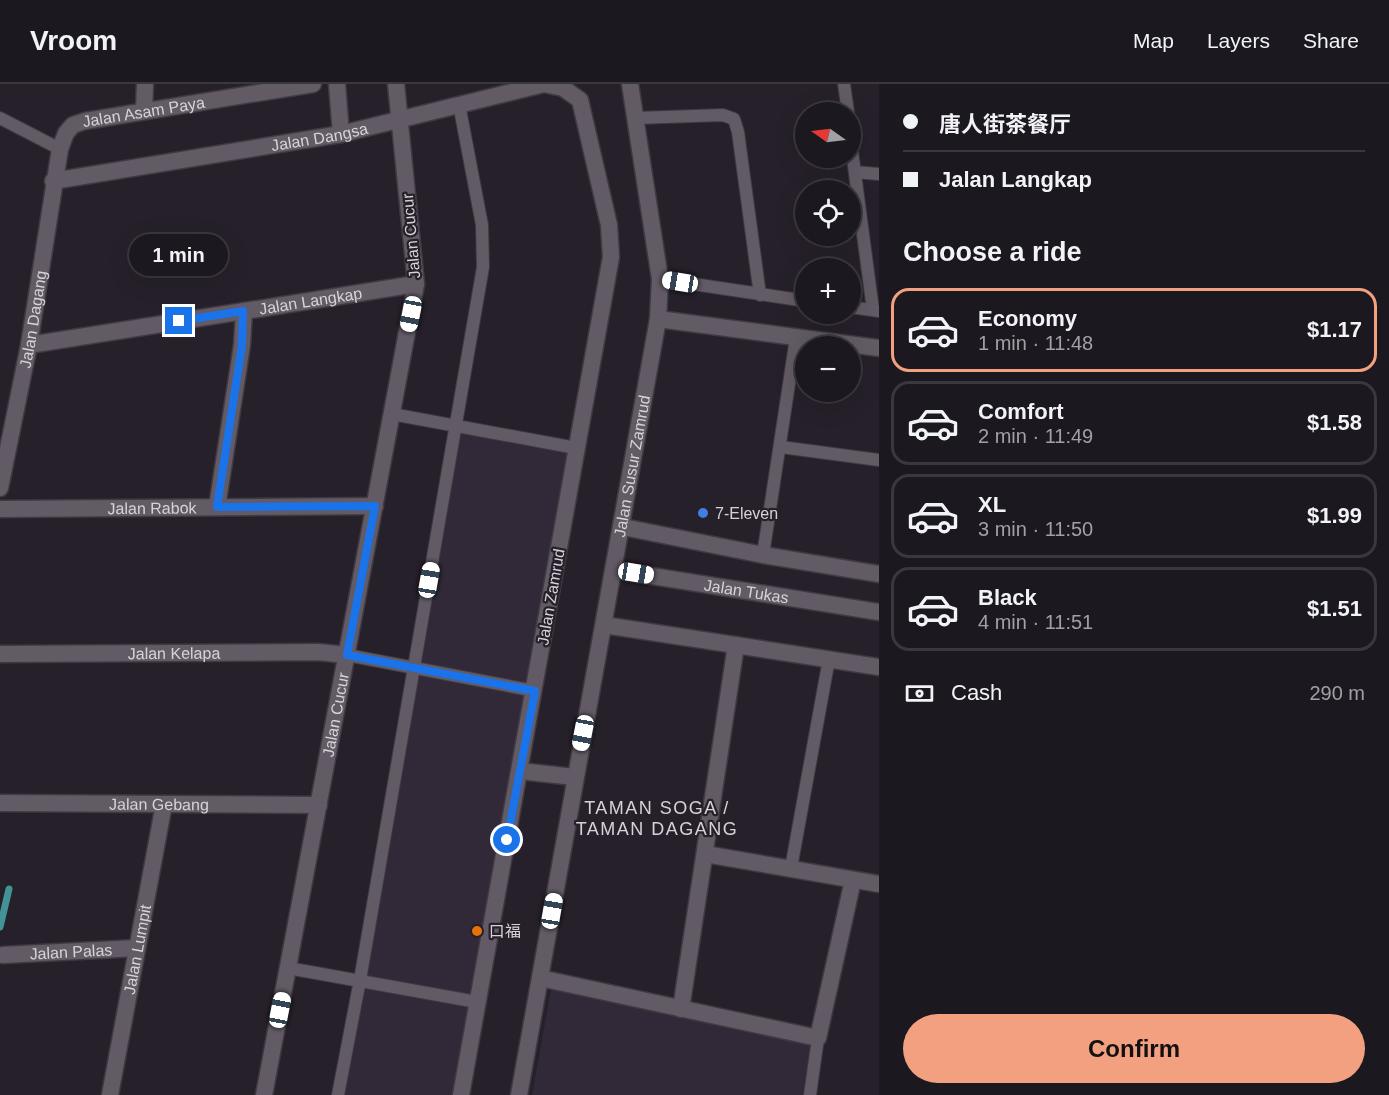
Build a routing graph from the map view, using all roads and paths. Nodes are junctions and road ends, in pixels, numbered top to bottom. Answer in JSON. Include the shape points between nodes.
{"nodes":[{"id":1,"x":145,"y":84,"type":"edge"},
{"id":2,"x":313,"y":84,"type":"edge"},
{"id":3,"x":337,"y":84,"type":"edge"},
{"id":4,"x":396,"y":84,"type":"edge"},
{"id":5,"x":630,"y":84,"type":"edge"},
{"id":6,"x":844,"y":84,"type":"edge"},
{"id":7,"x":580,"y":100,"type":"joint"},
{"id":8,"x":847,"y":102,"type":"edge"},
{"id":9,"x":459,"y":104,"type":"junction"},
{"id":10,"x":144,"y":111,"type":"junction"},
{"id":11,"x":0,"y":118,"type":"edge"},
{"id":12,"x":636,"y":118,"type":"junction"},
{"id":13,"x":400,"y":120,"type":"junction"},
{"id":14,"x":341,"y":134,"type":"junction"},
{"id":15,"x":60,"y":149,"type":"junction"},
{"id":16,"x":854,"y":168,"type":"edge"},
{"id":17,"x":855,"y":172,"type":"junction"},
{"id":18,"x":879,"y":174,"type":"edge"},
{"id":19,"x":53,"y":181,"type":"junction"},
{"id":20,"x":660,"y":279,"type":"junction"},
{"id":21,"x":416,"y":284,"type":"junction"},
{"id":22,"x":760,"y":295,"type":"junction"},
{"id":23,"x":795,"y":300,"type":"edge"},
{"id":24,"x":861,"y":308,"type":"edge"},
{"id":25,"x":876,"y":310,"type":"edge"},
{"id":26,"x":243,"y":311,"type":"junction"},
{"id":27,"x":658,"y":319,"type":"junction"},
{"id":28,"x":795,"y":338,"type":"edge"},
{"id":29,"x":29,"y":345,"type":"junction"},
{"id":30,"x":795,"y":345,"type":"edge"},
{"id":31,"x":861,"y":346,"type":"edge"},
{"id":32,"x":879,"y":348,"type":"edge"},
{"id":33,"x":392,"y":414,"type":"junction"},
{"id":34,"x":457,"y":426,"type":"junction"},
{"id":35,"x":781,"y":447,"type":"junction"},
{"id":36,"x":576,"y":448,"type":"junction"},
{"id":37,"x":879,"y":460,"type":"edge"},
{"id":38,"x":0,"y":488,"type":"edge"},
{"id":39,"x":375,"y":506,"type":"junction"},
{"id":40,"x":217,"y":507,"type":"junction"},
{"id":41,"x":0,"y":509,"type":"edge"},
{"id":42,"x":622,"y":527,"type":"junction"},
{"id":43,"x":763,"y":555,"type":"junction"},
{"id":44,"x":614,"y":570,"type":"junction"},
{"id":45,"x":879,"y":574,"type":"edge"},
{"id":46,"x":879,"y":612,"type":"edge"},
{"id":47,"x":604,"y":625,"type":"junction"},
{"id":48,"x":736,"y":645,"type":"junction"},
{"id":49,"x":0,"y":654,"type":"edge"},
{"id":50,"x":347,"y":655,"type":"junction"},
{"id":51,"x":829,"y":659,"type":"junction"},
{"id":52,"x":879,"y":667,"type":"edge"},
{"id":53,"x":414,"y":668,"type":"junction"},
{"id":54,"x":535,"y":691,"type":"junction"},
{"id":55,"x":520,"y":771,"type":"junction"},
{"id":56,"x":574,"y":777,"type":"junction"},
{"id":57,"x":0,"y":803,"type":"edge"},
{"id":58,"x":164,"y":804,"type":"junction"},
{"id":59,"x":319,"y":805,"type":"junction"},
{"id":60,"x":705,"y":854,"type":"junction"},
{"id":61,"x":791,"y":868,"type":"junction"},
{"id":62,"x":852,"y":880,"type":"junction"},
{"id":63,"x":879,"y":884,"type":"edge"},
{"id":64,"x":137,"y":948,"type":"junction"},
{"id":65,"x":3,"y":955,"type":"dead end"},
{"id":66,"x":288,"y":968,"type":"junction"},
{"id":67,"x":540,"y":978,"type":"junction"},
{"id":68,"x":360,"y":980,"type":"junction"},
{"id":69,"x":477,"y":1002,"type":"junction"},
{"id":70,"x":681,"y":1009,"type":"junction"},
{"id":71,"x":818,"y":1038,"type":"junction"},
{"id":72,"x":110,"y":1095,"type":"edge"},
{"id":73,"x":264,"y":1095,"type":"edge"},
{"id":74,"x":338,"y":1095,"type":"edge"},
{"id":75,"x":461,"y":1095,"type":"edge"},
{"id":76,"x":519,"y":1095,"type":"edge"},
{"id":77,"x":810,"y":1095,"type":"edge"}],
"edges":[{"from":1,"to":10,"type":"street"},
{"from":2,"to":10,"type":"street","name":"Jalan Asam Paya"},
{"from":3,"to":14,"type":"street"},
{"from":4,"to":13,"type":"street","name":"Jalan Cucur"},
{"from":5,"to":12,"type":"street","name":"Jalan Susur Zamrud"},
{"from":6,"to":8,"type":"lane"},
{"from":7,"to":9,"type":"street","name":"Jalan Dangsa","via":[[563,88],[544,84]]},
{"from":7,"to":36,"type":"street","name":"Jalan Zamrud","via":[[609,225],[611,257]]},
{"from":9,"to":13,"type":"street","name":"Jalan Dangsa"},
{"from":9,"to":34,"type":"lane","via":[[482,225],[483,267]]},
{"from":10,"to":15,"type":"street","name":"Jalan Asam Paya","via":[[73,125]]},
{"from":11,"to":15,"type":"lane"},
{"from":12,"to":20,"type":"street","name":"Jalan Susur Zamrud"},
{"from":12,"to":22,"type":"lane","via":[[723,115],[734,119]]},
{"from":13,"to":14,"type":"street","name":"Jalan Dangsa"},
{"from":13,"to":21,"type":"street","name":"Jalan Cucur"},
{"from":14,"to":19,"type":"street","name":"Jalan Dangsa"},
{"from":15,"to":19,"type":"street","name":"Jalan Dagang"},
{"from":16,"to":17,"type":"lane"},
{"from":17,"to":18,"type":"lane"},
{"from":17,"to":25,"type":"lane"},
{"from":19,"to":29,"type":"street","name":"Jalan Dagang"},
{"from":20,"to":22,"type":"lane"},
{"from":20,"to":27,"type":"street","name":"Jalan Susur Zamrud"},
{"from":21,"to":26,"type":"street","name":"Jalan Langkap"},
{"from":21,"to":33,"type":"street","name":"Jalan Cucur"},
{"from":22,"to":23,"type":"lane"},
{"from":24,"to":25,"type":"lane"},
{"from":26,"to":29,"type":"street","name":"Jalan Langkap"},
{"from":26,"to":40,"type":"street","via":[[242,345]]},
{"from":27,"to":28,"type":"street"},
{"from":27,"to":42,"type":"street","name":"Jalan Susur Zamrud"},
{"from":29,"to":38,"type":"street","name":"Jalan Dagang"},
{"from":30,"to":35,"type":"lane"},
{"from":31,"to":32,"type":"street"},
{"from":33,"to":34,"type":"lane"},
{"from":33,"to":39,"type":"street","name":"Jalan Cucur"},
{"from":34,"to":36,"type":"lane"},
{"from":34,"to":53,"type":"lane"},
{"from":35,"to":37,"type":"lane"},
{"from":35,"to":43,"type":"lane"},
{"from":36,"to":54,"type":"street","name":"Jalan Zamrud"},
{"from":39,"to":40,"type":"street","name":"Jalan Rabok"},
{"from":39,"to":50,"type":"street","name":"Jalan Cucur"},
{"from":40,"to":41,"type":"street","name":"Jalan Rabok"},
{"from":42,"to":43,"type":"street"},
{"from":42,"to":44,"type":"street","name":"Jalan Susur Zamrud"},
{"from":43,"to":45,"type":"street"},
{"from":44,"to":46,"type":"street","name":"Jalan Tukas"},
{"from":44,"to":47,"type":"street","name":"Jalan Susur Zamrud"},
{"from":47,"to":48,"type":"street"},
{"from":47,"to":56,"type":"street","name":"Jalan Susur Zamrud"},
{"from":48,"to":51,"type":"street"},
{"from":48,"to":60,"type":"street"},
{"from":49,"to":50,"type":"street","name":"Jalan Kelapa"},
{"from":50,"to":53,"type":"lane"},
{"from":50,"to":59,"type":"street","name":"Jalan Cucur"},
{"from":51,"to":52,"type":"street"},
{"from":51,"to":61,"type":"lane"},
{"from":53,"to":54,"type":"lane"},
{"from":53,"to":68,"type":"lane"},
{"from":54,"to":55,"type":"street","name":"Jalan Zamrud"},
{"from":55,"to":56,"type":"street"},
{"from":55,"to":69,"type":"street","name":"Jalan Zamrud"},
{"from":56,"to":67,"type":"street","name":"Jalan Susur Zamrud"},
{"from":57,"to":58,"type":"street","name":"Jalan Gebang"},
{"from":58,"to":59,"type":"street","name":"Jalan Gebang"},
{"from":58,"to":64,"type":"street","name":"Jalan Lumpit"},
{"from":59,"to":66,"type":"street","name":"Jalan Cucur"},
{"from":60,"to":61,"type":"street"},
{"from":60,"to":70,"type":"street"},
{"from":61,"to":62,"type":"street"},
{"from":62,"to":63,"type":"street"},
{"from":62,"to":71,"type":"street"},
{"from":64,"to":65,"type":"street","name":"Jalan Palas"},
{"from":64,"to":72,"type":"street","name":"Jalan Lumpit"},
{"from":66,"to":68,"type":"lane"},
{"from":66,"to":73,"type":"street","name":"Jalan Cucur"},
{"from":67,"to":70,"type":"street"},
{"from":67,"to":76,"type":"street","name":"Jalan Susur Zamrud"},
{"from":68,"to":69,"type":"lane"},
{"from":68,"to":74,"type":"lane"},
{"from":69,"to":75,"type":"street","name":"Jalan Zamrud"},
{"from":70,"to":71,"type":"street"},
{"from":71,"to":77,"type":"lane"}]}
